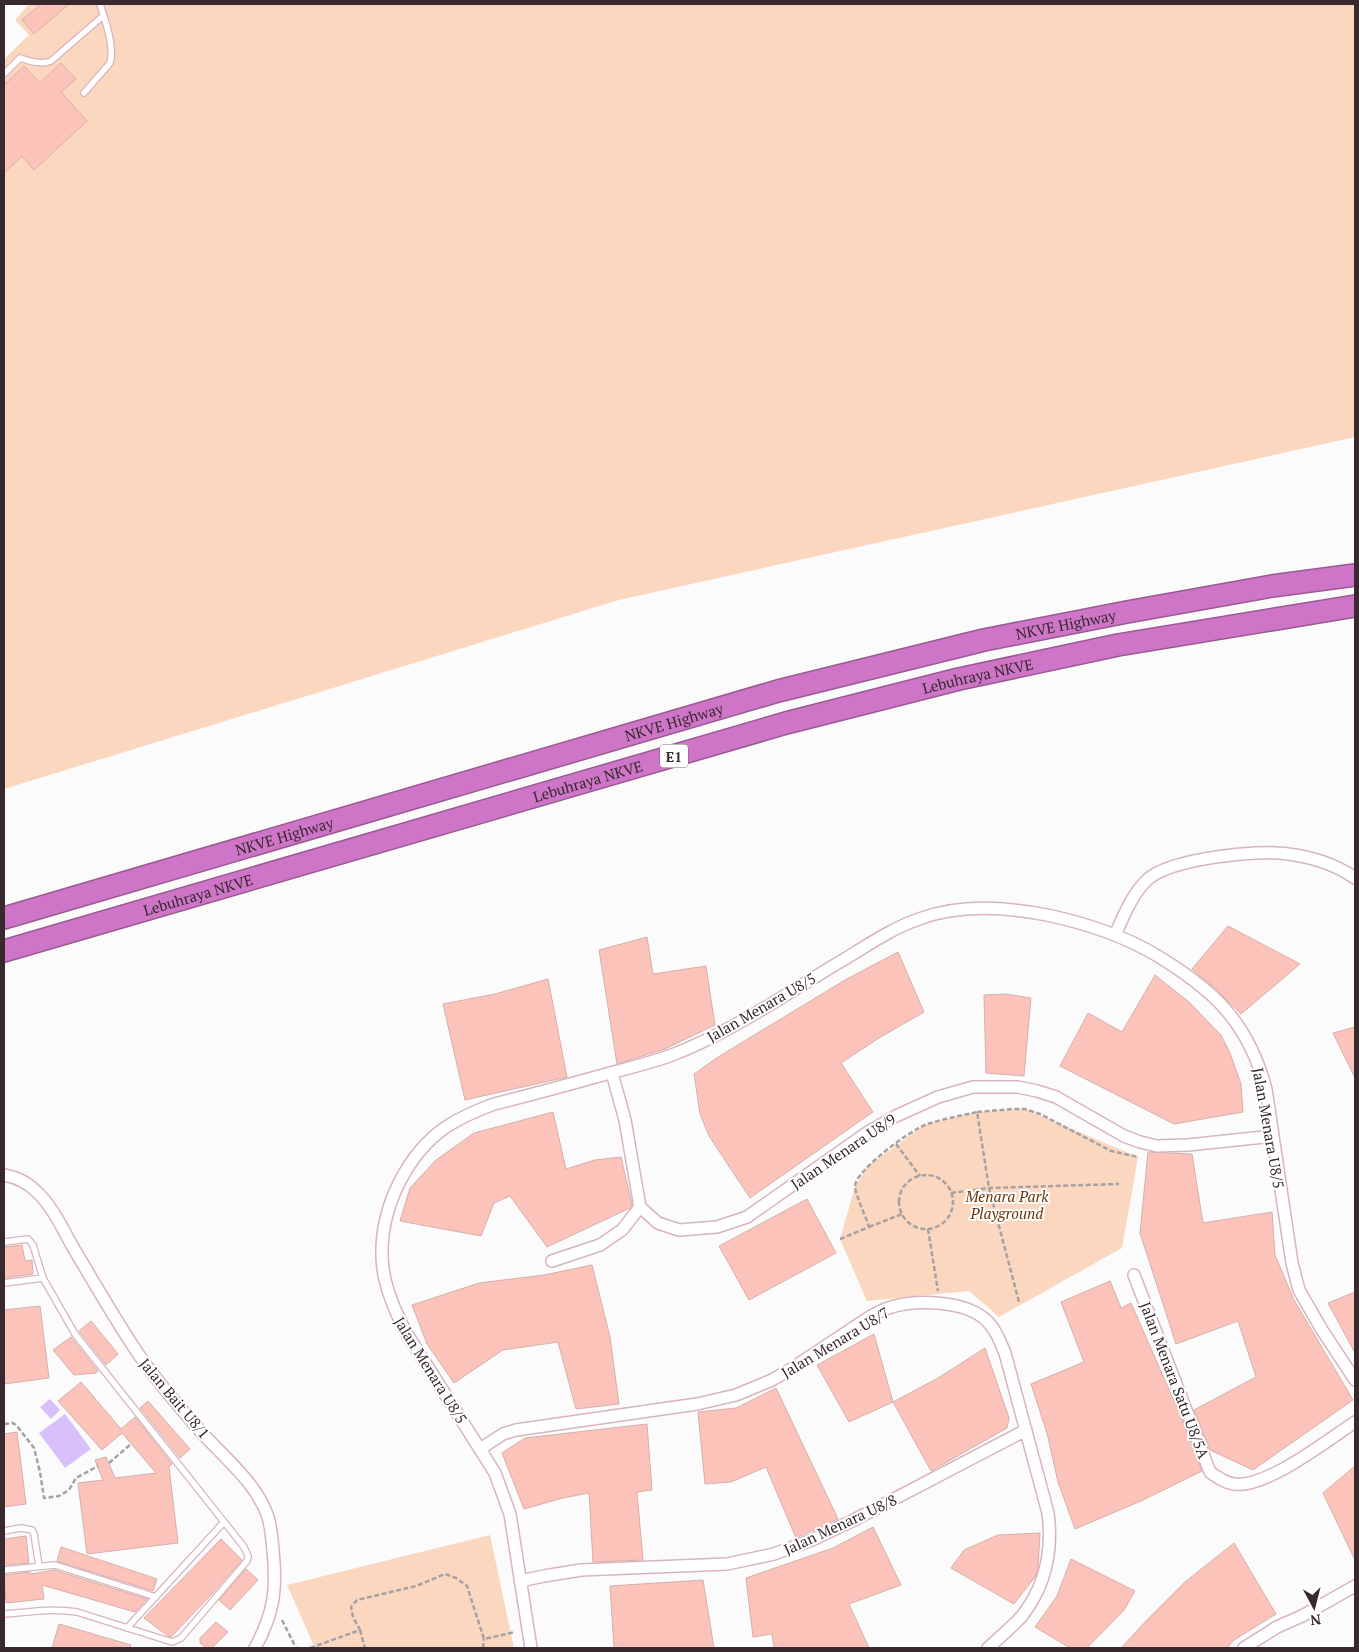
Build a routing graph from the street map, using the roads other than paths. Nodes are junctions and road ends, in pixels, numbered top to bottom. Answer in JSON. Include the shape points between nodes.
{"nodes":[{"id":1,"x":100,"y":4,"type":"edge"},
{"id":2,"x":103,"y":16,"type":"junction"},
{"id":3,"x":4,"y":74,"type":"edge"},
{"id":4,"x":84,"y":93,"type":"dead end"},
{"id":5,"x":1355,"y":575,"type":"edge"},
{"id":6,"x":1355,"y":606,"type":"edge"},
{"id":7,"x":1355,"y":878,"type":"edge"},
{"id":8,"x":4,"y":918,"type":"edge"},
{"id":9,"x":1116,"y":934,"type":"junction"},
{"id":10,"x":4,"y":951,"type":"edge"},
{"id":11,"x":612,"y":1073,"type":"junction"},
{"id":12,"x":1272,"y":1136,"type":"junction"},
{"id":13,"x":4,"y":1175,"type":"edge"},
{"id":14,"x":640,"y":1207,"type":"junction"},
{"id":15,"x":4,"y":1242,"type":"edge"},
{"id":16,"x":552,"y":1261,"type":"dead end"},
{"id":17,"x":1134,"y":1275,"type":"dead end"},
{"id":18,"x":43,"y":1278,"type":"junction"},
{"id":19,"x":4,"y":1283,"type":"edge"},
{"id":20,"x":1355,"y":1380,"type":"edge"},
{"id":21,"x":1355,"y":1422,"type":"edge"},
{"id":22,"x":1026,"y":1430,"type":"junction"},
{"id":23,"x":480,"y":1448,"type":"junction"},
{"id":24,"x":224,"y":1522,"type":"junction"},
{"id":25,"x":4,"y":1531,"type":"edge"},
{"id":26,"x":40,"y":1566,"type":"junction"},
{"id":27,"x":4,"y":1570,"type":"edge"},
{"id":28,"x":520,"y":1581,"type":"junction"},
{"id":29,"x":1355,"y":1586,"type":"edge"},
{"id":30,"x":156,"y":1596,"type":"junction"},
{"id":31,"x":4,"y":1614,"type":"edge"},
{"id":32,"x":127,"y":1628,"type":"junction"},
{"id":33,"x":255,"y":1648,"type":"edge"},
{"id":34,"x":531,"y":1648,"type":"edge"},
{"id":35,"x":988,"y":1648,"type":"edge"},
{"id":36,"x":1244,"y":1648,"type":"edge"}],
"edges":[{"from":1,"to":2,"type":"lane"},
{"from":2,"to":3,"type":"lane","via":[[51,61],[37,63],[20,58]]},
{"from":2,"to":4,"type":"lane","via":[[112,58]]},
{"from":5,"to":8,"type":"highway","name":"NKVE Highway","number":"E1","via":[[1272,586],[984,640],[787,689]]},
{"from":6,"to":10,"type":"highway","name":"Lebuhraya NKVE","number":"E1","via":[[1118,645],[959,679],[786,723]]},
{"from":7,"to":9,"type":"street","via":[[1332,865],[1286,853],[1236,855],[1172,866],[1152,876],[1137,892]]},
{"from":9,"to":11,"type":"street","name":"Jalan Menara U8/5","via":[[1018,909],[976,908],[919,918],[887,933],[724,1031],[672,1055]]},
{"from":9,"to":12,"type":"street","name":"Jalan Menara U8/5","via":[[1185,973],[1236,1022],[1256,1057],[1262,1075]]},
{"from":11,"to":14,"type":"street","via":[[625,1120]]},
{"from":11,"to":23,"type":"street","name":"Jalan Menara U8/5","via":[[494,1104],[447,1127],[417,1155],[404,1174],[388,1211],[382,1255],[384,1277],[396,1314]]},
{"from":12,"to":14,"type":"street","name":"Jalan Menara U8/9","via":[[1157,1146],[1124,1136],[1056,1097],[1018,1087],[973,1087],[938,1097],[868,1132],[747,1217],[716,1227],[679,1230],[658,1223]]},
{"from":12,"to":20,"type":"street","name":"Jalan Menara U8/5","via":[[1299,1290]]},
{"from":13,"to":33,"type":"street","name":"Jalan Bait U8/1","via":[[27,1183],[38,1192],[157,1380],[258,1496],[268,1516],[275,1571],[274,1602]]},
{"from":14,"to":16,"type":"street","via":[[622,1230],[600,1245]]},
{"from":15,"to":18,"type":"lane","via":[[28,1240],[33,1245]]},
{"from":17,"to":21,"type":"street","name":"Jalan Menara Satu U8/5A","via":[[1210,1472],[1222,1480],[1247,1484],[1272,1476]]},
{"from":18,"to":19,"type":"lane"},
{"from":18,"to":24,"type":"lane","via":[[75,1334]]},
{"from":22,"to":23,"type":"street","name":"Jalan Menara U8/7","via":[[1004,1353],[997,1334],[987,1321],[957,1306],[904,1304],[871,1316],[772,1380],[736,1395],[697,1404],[516,1430],[502,1434]]},
{"from":22,"to":28,"type":"street","name":"Jalan Menara U8/8","via":[[852,1521],[774,1554],[726,1564],[581,1570]]},
{"from":22,"to":35,"type":"street","name":"Jalan Menara U8/7","via":[[1048,1513],[1050,1552],[1032,1600],[1021,1617]]},
{"from":23,"to":28,"type":"street","name":"Jalan Menara U8/5","via":[[495,1473],[510,1514]]},
{"from":24,"to":30,"type":"lane"},
{"from":24,"to":32,"type":"lane","via":[[244,1547],[247,1561],[181,1638],[166,1641]]},
{"from":25,"to":26,"type":"lane","via":[[32,1530]]},
{"from":26,"to":27,"type":"lane"},
{"from":26,"to":30,"type":"lane","via":[[55,1565]]},
{"from":28,"to":34,"type":"street","name":"Jalan Menara U8/5"},
{"from":29,"to":36,"type":"street"},
{"from":30,"to":32,"type":"lane"},
{"from":31,"to":32,"type":"lane","via":[[65,1610]]}]}
